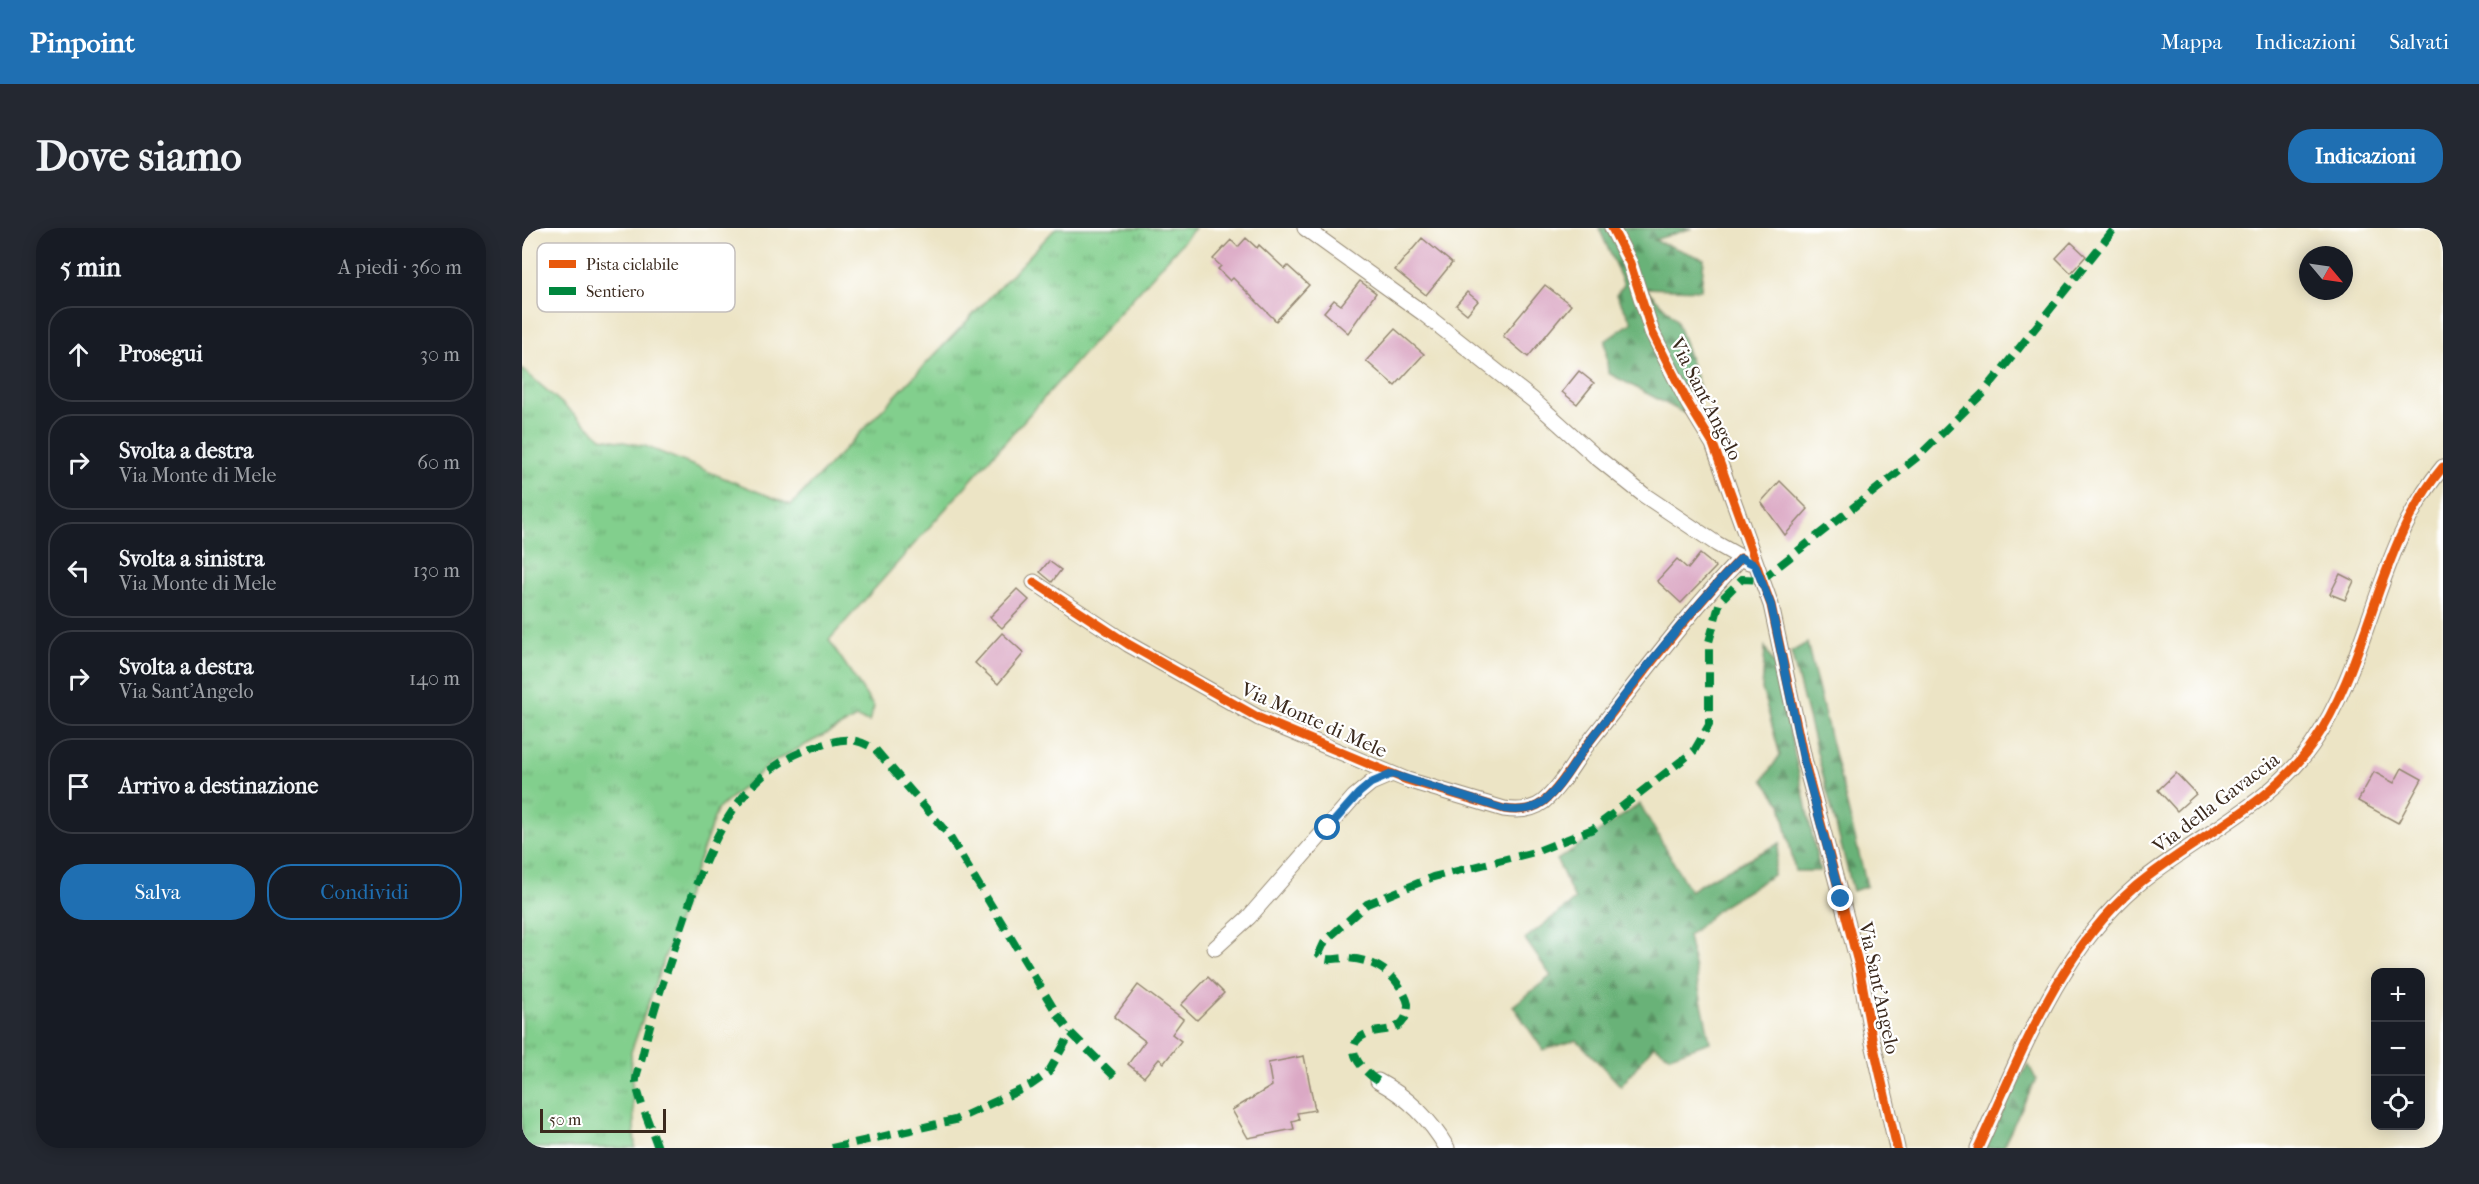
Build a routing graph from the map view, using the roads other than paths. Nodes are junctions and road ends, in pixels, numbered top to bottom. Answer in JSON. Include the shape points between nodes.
{"nodes":[{"id":1,"x":1305,"y":228,"type":"edge"},
{"id":2,"x":1612,"y":228,"type":"edge"},
{"id":3,"x":2443,"y":466,"type":"edge"},
{"id":4,"x":1748,"y":561,"type":"junction"},
{"id":5,"x":1034,"y":582,"type":"dead end"},
{"id":6,"x":1392,"y":774,"type":"junction"},
{"id":7,"x":1215,"y":948,"type":"dead end"},
{"id":8,"x":1378,"y":1081,"type":"dead end"},
{"id":9,"x":1447,"y":1148,"type":"edge"},
{"id":10,"x":1897,"y":1148,"type":"edge"},
{"id":11,"x":1978,"y":1148,"type":"edge"}],
"edges":[{"from":1,"to":4,"type":"street","via":[[1432,320],[1644,495]]},
{"from":2,"to":4,"type":"street","name":"Via Sant'Angelo","via":[[1630,263],[1652,332],[1713,444]]},
{"from":3,"to":11,"type":"street","name":"Via della Gavaccia","via":[[2408,521],[2341,691],[2313,744],[2270,789],[2137,885],[2102,920],[2057,986]]},
{"from":4,"to":6,"type":"street","name":"Via Monte di Mele","via":[[1690,615],[1540,804],[1522,810],[1504,809]]},
{"from":4,"to":10,"type":"street","name":"Via Sant'Angelo","via":[[1771,605],[1804,763],[1856,955]]},
{"from":5,"to":6,"type":"street","name":"Via Monte di Mele","via":[[1128,644],[1223,699]]},
{"from":6,"to":7,"type":"street","via":[[1371,783],[1354,797],[1249,917]]},
{"from":8,"to":9,"type":"street","via":[[1420,1111]]}]}
